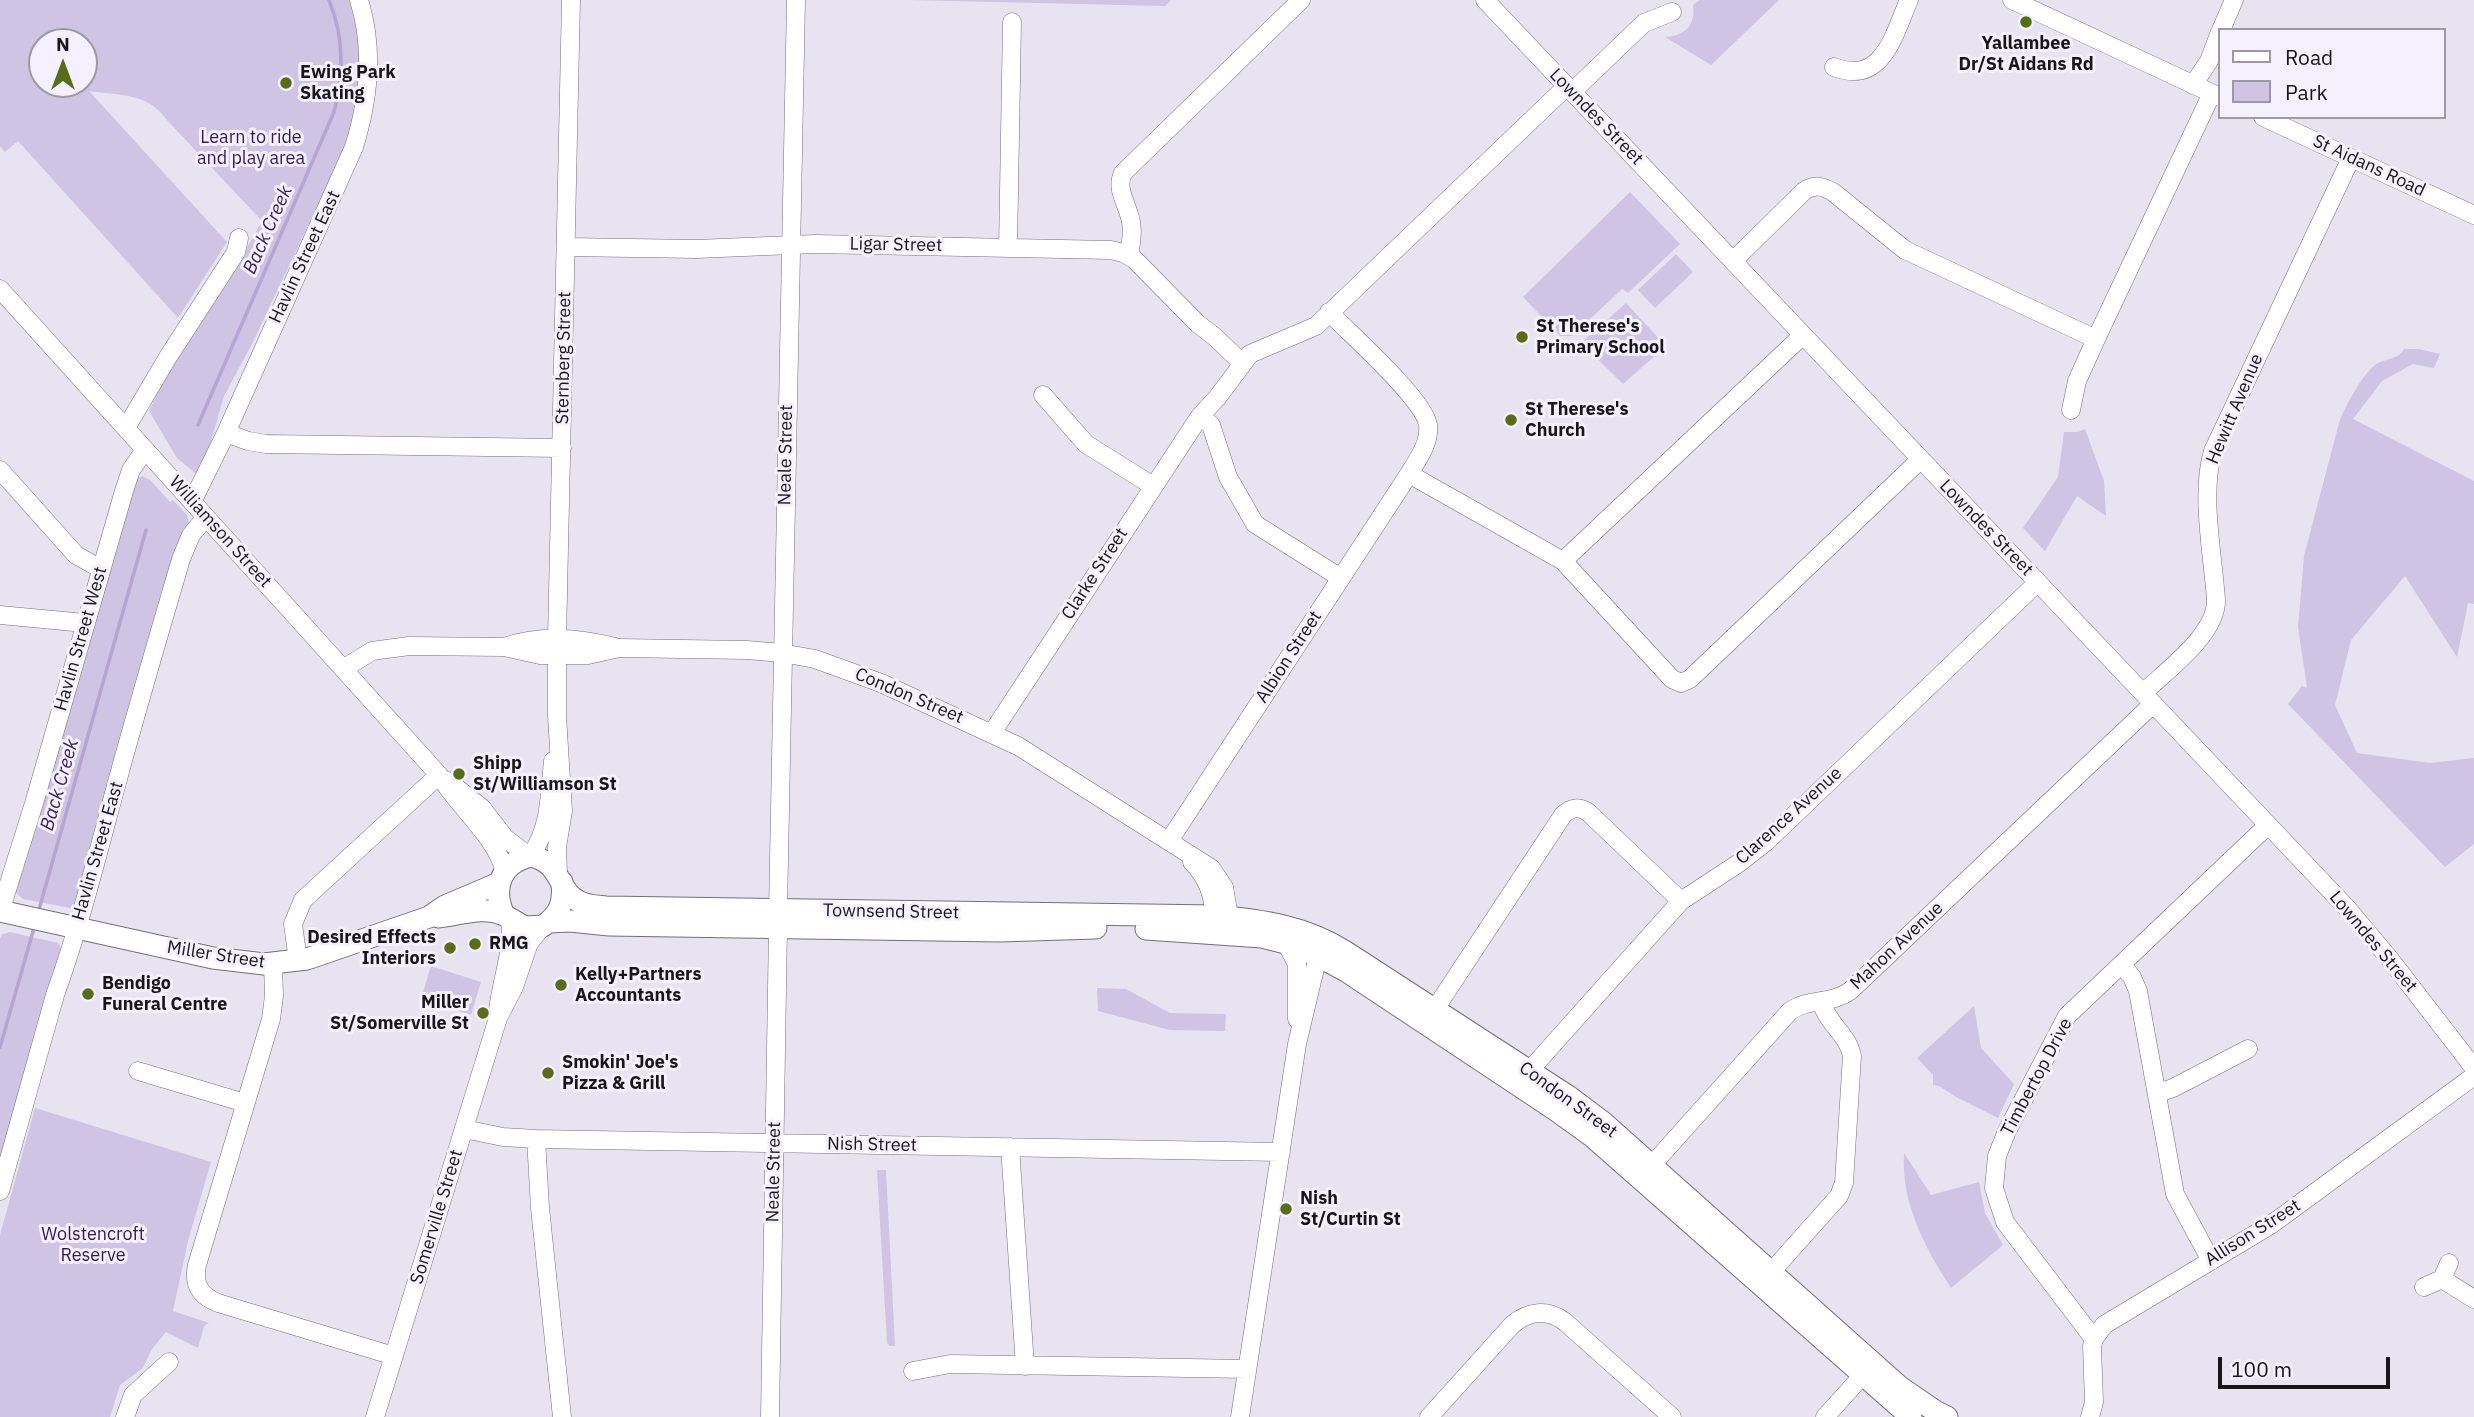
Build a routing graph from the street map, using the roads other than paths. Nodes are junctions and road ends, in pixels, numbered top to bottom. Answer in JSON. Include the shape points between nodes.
{"nodes":[{"id":1,"x":359,"y":0,"type":"edge"},
{"id":2,"x":571,"y":0,"type":"edge"},
{"id":3,"x":796,"y":0,"type":"edge"},
{"id":4,"x":1301,"y":0,"type":"edge"},
{"id":5,"x":1485,"y":0,"type":"edge"},
{"id":6,"x":1909,"y":0,"type":"edge"},
{"id":7,"x":2012,"y":0,"type":"edge"},
{"id":8,"x":2234,"y":0,"type":"edge"},
{"id":9,"x":1672,"y":12,"type":"dead end"},
{"id":10,"x":1012,"y":22,"type":"dead end"},
{"id":11,"x":2222,"y":28,"type":"edge"},
{"id":12,"x":2218,"y":38,"type":"edge"},
{"id":13,"x":1834,"y":67,"type":"dead end"},
{"id":14,"x":2193,"y":85,"type":"junction"},
{"id":15,"x":1570,"y":89,"type":"junction"},
{"id":16,"x":2216,"y":95,"type":"edge"},
{"id":17,"x":2267,"y":119,"type":"edge"},
{"id":18,"x":2351,"y":158,"type":"junction"},
{"id":19,"x":2474,"y":215,"type":"edge"},
{"id":20,"x":239,"y":239,"type":"dead end"},
{"id":21,"x":791,"y":244,"type":"junction"},
{"id":22,"x":566,"y":247,"type":"junction"},
{"id":23,"x":1008,"y":248,"type":"junction"},
{"id":24,"x":1129,"y":255,"type":"junction"},
{"id":25,"x":1733,"y":261,"type":"junction"},
{"id":26,"x":0,"y":289,"type":"edge"},
{"id":27,"x":1329,"y":312,"type":"junction"},
{"id":28,"x":1803,"y":335,"type":"junction"},
{"id":29,"x":2096,"y":339,"type":"junction"},
{"id":30,"x":1235,"y":363,"type":"junction"},
{"id":31,"x":1044,"y":395,"type":"dead end"},
{"id":32,"x":2071,"y":410,"type":"dead end"},
{"id":33,"x":1200,"y":416,"type":"junction"},
{"id":34,"x":126,"y":428,"type":"junction"},
{"id":35,"x":226,"y":433,"type":"junction"},
{"id":36,"x":562,"y":448,"type":"junction"},
{"id":37,"x":145,"y":450,"type":"junction"},
{"id":38,"x":1921,"y":459,"type":"junction"},
{"id":39,"x":0,"y":470,"type":"edge"},
{"id":40,"x":1409,"y":474,"type":"junction"},
{"id":41,"x":1153,"y":486,"type":"junction"},
{"id":42,"x":192,"y":502,"type":"junction"},
{"id":43,"x":206,"y":517,"type":"junction"},
{"id":44,"x":1563,"y":561,"type":"junction"},
{"id":45,"x":101,"y":569,"type":"junction"},
{"id":46,"x":1341,"y":578,"type":"junction"},
{"id":47,"x":2038,"y":582,"type":"junction"},
{"id":48,"x":0,"y":615,"type":"edge"},
{"id":49,"x":85,"y":623,"type":"junction"},
{"id":50,"x":557,"y":647,"type":"junction"},
{"id":51,"x":782,"y":653,"type":"junction"},
{"id":52,"x":343,"y":669,"type":"junction"},
{"id":53,"x":2148,"y":698,"type":"junction"},
{"id":54,"x":557,"y":716,"type":"junction"},
{"id":55,"x":992,"y":733,"type":"junction"},
{"id":56,"x":439,"y":775,"type":"junction"},
{"id":57,"x":2268,"y":825,"type":"junction"},
{"id":58,"x":1169,"y":841,"type":"junction"},
{"id":59,"x":530,"y":856,"type":"junction"},
{"id":60,"x":502,"y":878,"type":"junction"},
{"id":61,"x":560,"y":878,"type":"junction"},
{"id":62,"x":1681,"y":901,"type":"junction"},
{"id":63,"x":5,"y":913,"type":"edge"},
{"id":64,"x":429,"y":917,"type":"junction"},
{"id":65,"x":507,"y":917,"type":"junction"},
{"id":66,"x":778,"y":918,"type":"junction"},
{"id":67,"x":1222,"y":922,"type":"junction"},
{"id":68,"x":546,"y":924,"type":"junction"},
{"id":69,"x":76,"y":928,"type":"junction"},
{"id":70,"x":1286,"y":943,"type":"junction"},
{"id":71,"x":1318,"y":956,"type":"junction"},
{"id":72,"x":298,"y":961,"type":"junction"},
{"id":73,"x":273,"y":964,"type":"junction"},
{"id":74,"x":2122,"y":965,"type":"junction"},
{"id":75,"x":1821,"y":1001,"type":"junction"},
{"id":76,"x":1435,"y":1009,"type":"junction"},
{"id":77,"x":498,"y":1018,"type":"junction"},
{"id":78,"x":1297,"y":1044,"type":"junction"},
{"id":79,"x":2248,"y":1049,"type":"dead end"},
{"id":80,"x":2474,"y":1068,"type":"edge"},
{"id":81,"x":138,"y":1071,"type":"dead end"},
{"id":82,"x":2474,"y":1076,"type":"edge"},
{"id":83,"x":1524,"y":1078,"type":"junction"},
{"id":84,"x":2158,"y":1093,"type":"junction"},
{"id":85,"x":245,"y":1103,"type":"junction"},
{"id":86,"x":464,"y":1129,"type":"junction"},
{"id":87,"x":536,"y":1139,"type":"junction"},
{"id":88,"x":774,"y":1143,"type":"junction"},
{"id":89,"x":1010,"y":1147,"type":"junction"},
{"id":90,"x":1281,"y":1152,"type":"junction"},
{"id":91,"x":1647,"y":1172,"type":"junction"},
{"id":92,"x":0,"y":1191,"type":"edge"},
{"id":93,"x":2211,"y":1261,"type":"junction"},
{"id":94,"x":1771,"y":1272,"type":"junction"},
{"id":95,"x":2424,"y":1287,"type":"dead end"},
{"id":96,"x":2474,"y":1299,"type":"edge"},
{"id":97,"x":2094,"y":1339,"type":"junction"},
{"id":98,"x":394,"y":1356,"type":"junction"},
{"id":99,"x":169,"y":1362,"type":"dead end"},
{"id":100,"x":1026,"y":1366,"type":"junction"},
{"id":101,"x":1247,"y":1369,"type":"junction"},
{"id":102,"x":912,"y":1371,"type":"dead end"},
{"id":103,"x":1862,"y":1376,"type":"junction"},
{"id":104,"x":125,"y":1417,"type":"edge"},
{"id":105,"x":375,"y":1417,"type":"edge"},
{"id":106,"x":562,"y":1417,"type":"edge"},
{"id":107,"x":770,"y":1417,"type":"edge"},
{"id":108,"x":1240,"y":1417,"type":"edge"},
{"id":109,"x":1429,"y":1417,"type":"edge"},
{"id":110,"x":1672,"y":1417,"type":"edge"},
{"id":111,"x":1825,"y":1417,"type":"edge"},
{"id":112,"x":1911,"y":1417,"type":"edge"},
{"id":113,"x":1947,"y":1417,"type":"edge"},
{"id":114,"x":2090,"y":1417,"type":"edge"}],
"edges":[{"from":1,"to":35,"type":"street","name":"Havlin Street East","via":[[366,26],[368,79],[354,147]]},
{"from":2,"to":22,"type":"street","name":"Sternberg Street"},
{"from":3,"to":21,"type":"street","name":"Neale Street"},
{"from":4,"to":24,"type":"street","via":[[1123,173],[1120,188],[1132,229]]},
{"from":5,"to":15,"type":"street","name":"Lowndes Street"},
{"from":6,"to":13,"type":"street","via":[[1880,61],[1861,71]]},
{"from":7,"to":14,"type":"street"},
{"from":8,"to":11,"type":"street"},
{"from":9,"to":15,"type":"street","name":"Clarke Street","via":[[1644,23]]},
{"from":10,"to":23,"type":"street"},
{"from":12,"to":14,"type":"street"},
{"from":14,"to":16,"type":"street"},
{"from":15,"to":25,"type":"street","name":"Lowndes Street"},
{"from":15,"to":27,"type":"street","name":"Clarke Street"},
{"from":16,"to":29,"type":"street"},
{"from":17,"to":18,"type":"street","name":"St Aidans Road"},
{"from":18,"to":19,"type":"street","name":"St Aidans Road"},
{"from":18,"to":53,"type":"street","name":"Hewitt Avenue","via":[[2209,464],[2217,607],[2212,624]]},
{"from":20,"to":34,"type":"street","via":[[236,252]]},
{"from":21,"to":22,"type":"street","name":"Ligar Street","via":[[697,249]]},
{"from":21,"to":23,"type":"street","name":"Ligar Street"},
{"from":21,"to":51,"type":"street","name":"Neale Street"},
{"from":22,"to":36,"type":"street","name":"Sternberg Street"},
{"from":23,"to":24,"type":"street","name":"Ligar Street","via":[[1111,250]]},
{"from":24,"to":30,"type":"street","via":[[1198,324],[1211,345]]},
{"from":25,"to":28,"type":"street","name":"Lowndes Street"},
{"from":25,"to":29,"type":"street","via":[[1816,179],[1905,250]]},
{"from":26,"to":34,"type":"street","name":"Williamson Street"},
{"from":27,"to":30,"type":"street","name":"Clarke Street","via":[[1258,341],[1240,351]]},
{"from":27,"to":40,"type":"street","via":[[1425,414],[1426,440]]},
{"from":28,"to":38,"type":"street","name":"Lowndes Street"},
{"from":28,"to":44,"type":"street"},
{"from":29,"to":32,"type":"street","via":[[2077,381]]},
{"from":30,"to":33,"type":"street","name":"Clarke Street","via":[[1209,393]]},
{"from":31,"to":41,"type":"street","via":[[1086,444]]},
{"from":33,"to":41,"type":"street","name":"Clarke Street"},
{"from":33,"to":46,"type":"street","via":[[1211,425],[1228,477],[1255,524]]},
{"from":34,"to":37,"type":"street","name":"Williamson Street"},
{"from":35,"to":36,"type":"street","via":[[266,444]]},
{"from":35,"to":42,"type":"street","name":"Havlin Street East"},
{"from":36,"to":50,"type":"street","name":"Sternberg Street"},
{"from":37,"to":42,"type":"street","name":"Williamson Street"},
{"from":37,"to":45,"type":"street","name":"Havlin Street West","via":[[131,470]]},
{"from":38,"to":44,"type":"street","via":[[1681,690]]},
{"from":38,"to":47,"type":"street","name":"Lowndes Street"},
{"from":39,"to":45,"type":"street","via":[[76,555]]},
{"from":40,"to":44,"type":"street"},
{"from":40,"to":46,"type":"street","name":"Albion Street"},
{"from":41,"to":55,"type":"street","name":"Clarke Street"},
{"from":42,"to":43,"type":"street","name":"Williamson Street"},
{"from":43,"to":52,"type":"street","name":"Williamson Street"},
{"from":43,"to":69,"type":"street","name":"Havlin Street East","via":[[191,535],[181,559]]},
{"from":45,"to":49,"type":"street","name":"Havlin Street West"},
{"from":46,"to":58,"type":"street","name":"Albion Street"},
{"from":47,"to":53,"type":"street","name":"Lowndes Street"},
{"from":47,"to":62,"type":"street","name":"Clarence Avenue","via":[[1766,842]]},
{"from":48,"to":49,"type":"street"},
{"from":49,"to":63,"type":"street","name":"Havlin Street West"},
{"from":50,"to":51,"type":"street","name":"Condon Street","via":[[590,640],[619,648]]},
{"from":50,"to":52,"type":"street","name":"Condon Street","via":[[526,640],[504,647],[390,647],[368,653]]},
{"from":50,"to":54,"type":"street","name":"Sternberg Street"},
{"from":51,"to":55,"type":"street","name":"Condon Street","via":[[861,675]]},
{"from":51,"to":66,"type":"street","name":"Neale Street"},
{"from":52,"to":56,"type":"street","name":"Williamson Street"},
{"from":53,"to":57,"type":"street","name":"Lowndes Street"},
{"from":53,"to":75,"type":"street","name":"Mahon Avenue","via":[[1850,991]]},
{"from":54,"to":59,"type":"street","name":"Sternberg Street","via":[[547,821]]},
{"from":54,"to":61,"type":"street","name":"Sternberg Street","via":[[563,811],[557,847]]},
{"from":55,"to":58,"type":"street","name":"Condon Street"},
{"from":56,"to":59,"type":"street","name":"Williamson Street","via":[[472,798],[505,838]]},
{"from":56,"to":60,"type":"street","name":"Williamson Street","via":[[496,850]]},
{"from":56,"to":72,"type":"street","via":[[303,900],[293,923]]},
{"from":57,"to":74,"type":"street","name":"Timbertop Drive"},
{"from":57,"to":80,"type":"street","name":"Lowndes Street","via":[[2375,941]]},
{"from":58,"to":67,"type":"street","name":"Condon Street","via":[[1217,874],[1224,889]]},
{"from":59,"to":60,"type":"main road","via":[[516,862]]},
{"from":59,"to":61,"type":"main road"},
{"from":60,"to":64,"type":"main road","name":"Miller Street"},
{"from":60,"to":65,"type":"main road","via":[[498,899]]},
{"from":61,"to":66,"type":"main road","name":"Townsend Street","via":[[577,901],[595,906]]},
{"from":61,"to":68,"type":"main road","via":[[562,905]]},
{"from":62,"to":76,"type":"street","via":[[1589,813],[1570,802]]},
{"from":62,"to":83,"type":"street","name":"Clarence Avenue"},
{"from":63,"to":69,"type":"main road","name":"Miller Street"},
{"from":64,"to":65,"type":"main road","name":"Miller Street","via":[[490,910]]},
{"from":64,"to":72,"type":"main road","name":"Miller Street"},
{"from":65,"to":68,"type":"main road","via":[[525,927]]},
{"from":65,"to":77,"type":"street","name":"Somerville Street","via":[[511,943]]},
{"from":66,"to":67,"type":"main road","name":"Townsend Street","via":[[1000,931]]},
{"from":66,"to":68,"type":"main road","name":"Townsend Street"},
{"from":66,"to":88,"type":"street","name":"Neale Street"},
{"from":67,"to":70,"type":"main road","name":"Condon Street"},
{"from":67,"to":71,"type":"main road","via":[[1303,940]]},
{"from":67,"to":76,"type":"main road","name":"Condon Street","via":[[1277,923],[1320,937]]},
{"from":68,"to":77,"type":"street","name":"Somerville Street","via":[[529,943]]},
{"from":69,"to":73,"type":"main road","name":"Miller Street","via":[[227,960]]},
{"from":69,"to":92,"type":"street","name":"Havlin Street East"},
{"from":70,"to":71,"type":"main road","name":"Condon Street"},
{"from":70,"to":78,"type":"street","via":[[1297,971]]},
{"from":71,"to":78,"type":"street"},
{"from":71,"to":83,"type":"main road","name":"Condon Street"},
{"from":72,"to":73,"type":"main road","name":"Miller Street"},
{"from":73,"to":85,"type":"street","via":[[271,1019]]},
{"from":74,"to":84,"type":"street","via":[[2138,991]]},
{"from":74,"to":97,"type":"street","name":"Timbertop Drive","via":[[2060,1028],[2007,1131],[1994,1177],[2000,1211],[2012,1234]]},
{"from":75,"to":91,"type":"street","name":"Mahon Avenue","via":[[1790,1011]]},
{"from":75,"to":94,"type":"street","via":[[1826,1017],[1848,1043],[1852,1056],[1844,1183],[1839,1196]]},
{"from":76,"to":83,"type":"main road","name":"Condon Street"},
{"from":77,"to":86,"type":"street","name":"Somerville Street"},
{"from":78,"to":90,"type":"street"},
{"from":79,"to":84,"type":"street"},
{"from":81,"to":85,"type":"street"},
{"from":82,"to":93,"type":"street","name":"Allison Street","via":[[2279,1219]]},
{"from":83,"to":91,"type":"main road","name":"Condon Street","via":[[1593,1137]]},
{"from":84,"to":93,"type":"street","via":[[2175,1194]]},
{"from":85,"to":98,"type":"street","via":[[196,1270],[198,1288],[218,1303]]},
{"from":86,"to":87,"type":"street","name":"Nish Street"},
{"from":86,"to":98,"type":"street","name":"Somerville Street"},
{"from":87,"to":88,"type":"street","name":"Nish Street"},
{"from":87,"to":106,"type":"street"},
{"from":88,"to":89,"type":"street","name":"Nish Street"},
{"from":88,"to":107,"type":"street","name":"Neale Street"},
{"from":89,"to":90,"type":"street","name":"Nish Street"},
{"from":89,"to":100,"type":"street"},
{"from":90,"to":101,"type":"street"},
{"from":91,"to":94,"type":"main road","name":"Condon Street"},
{"from":91,"to":103,"type":"main road","name":"Condon Street"},
{"from":93,"to":97,"type":"street","name":"Allison Street","via":[[2110,1320]]},
{"from":94,"to":113,"type":"main road","name":"Condon Street","via":[[1900,1387]]},
{"from":95,"to":96,"type":"street","via":[[2446,1271]]},
{"from":97,"to":114,"type":"street"},
{"from":98,"to":105,"type":"street","name":"Somerville Street"},
{"from":99,"to":104,"type":"street","via":[[133,1395]]},
{"from":100,"to":101,"type":"street"},
{"from":100,"to":102,"type":"street","via":[[950,1364]]},
{"from":101,"to":108,"type":"street"},
{"from":103,"to":111,"type":"street"},
{"from":103,"to":112,"type":"main road","name":"Condon Street"},
{"from":109,"to":110,"type":"street","via":[[1512,1325],[1528,1314],[1542,1313],[1564,1321]]}]}
